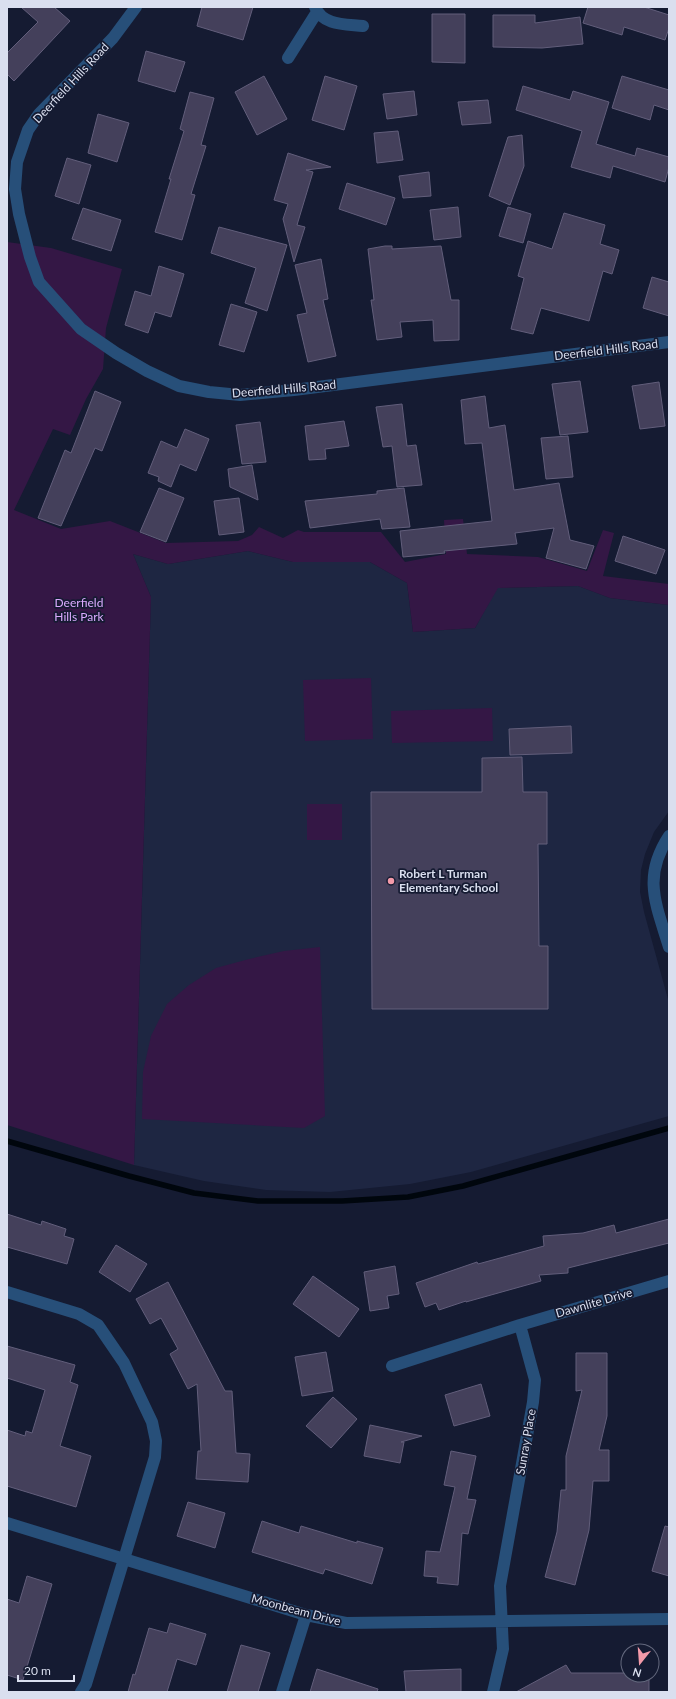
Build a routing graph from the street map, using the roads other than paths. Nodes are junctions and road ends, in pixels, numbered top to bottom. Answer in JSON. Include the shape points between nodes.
{"nodes":[{"id":1,"x":136,"y":7,"type":"edge"},
{"id":2,"x":316,"y":9,"type":"edge"},
{"id":3,"x":363,"y":26,"type":"dead end"},
{"id":4,"x":288,"y":58,"type":"dead end"},
{"id":5,"x":669,"y":342,"type":"edge"},
{"id":6,"x":669,"y":836,"type":"edge"},
{"id":7,"x":669,"y":947,"type":"edge"},
{"id":8,"x":669,"y":1281,"type":"edge"},
{"id":9,"x":7,"y":1292,"type":"edge"},
{"id":10,"x":520,"y":1325,"type":"junction"},
{"id":11,"x":392,"y":1366,"type":"dead end"},
{"id":12,"x":7,"y":1522,"type":"edge"},
{"id":13,"x":124,"y":1559,"type":"junction"},
{"id":14,"x":306,"y":1615,"type":"junction"},
{"id":15,"x":669,"y":1619,"type":"edge"},
{"id":16,"x":502,"y":1621,"type":"junction"},
{"id":17,"x":81,"y":1692,"type":"edge"},
{"id":18,"x":282,"y":1692,"type":"edge"},
{"id":19,"x":492,"y":1692,"type":"edge"}],
"edges":[{"from":1,"to":5,"type":"street","name":"Deerfield Hills Road","via":[[113,38],[40,114],[28,130],[17,162],[15,189],[18,214],[39,282],[82,329],[116,353],[179,386],[240,395]]},
{"from":2,"to":3,"type":"street","via":[[328,22]]},
{"from":2,"to":4,"type":"street"},
{"from":6,"to":7,"type":"street","via":[[661,848],[653,878],[655,900]]},
{"from":8,"to":10,"type":"street","name":"Dawnlite Drive"},
{"from":9,"to":13,"type":"street","via":[[79,1314],[98,1325],[124,1363],[152,1422],[156,1441],[155,1458]]},
{"from":10,"to":11,"type":"street"},
{"from":10,"to":16,"type":"street","name":"Sunray Place","via":[[535,1380],[500,1586]]},
{"from":12,"to":13,"type":"street","name":"Moonbeam Drive"},
{"from":13,"to":14,"type":"street","name":"Moonbeam Drive"},
{"from":13,"to":17,"type":"street","via":[[86,1684]]},
{"from":14,"to":16,"type":"street","name":"Moonbeam Drive","via":[[346,1623]]},
{"from":14,"to":18,"type":"street"},
{"from":15,"to":16,"type":"street","name":"Moonbeam Drive"},
{"from":16,"to":19,"type":"street","name":"Sunray Place","via":[[503,1650]]}]}
